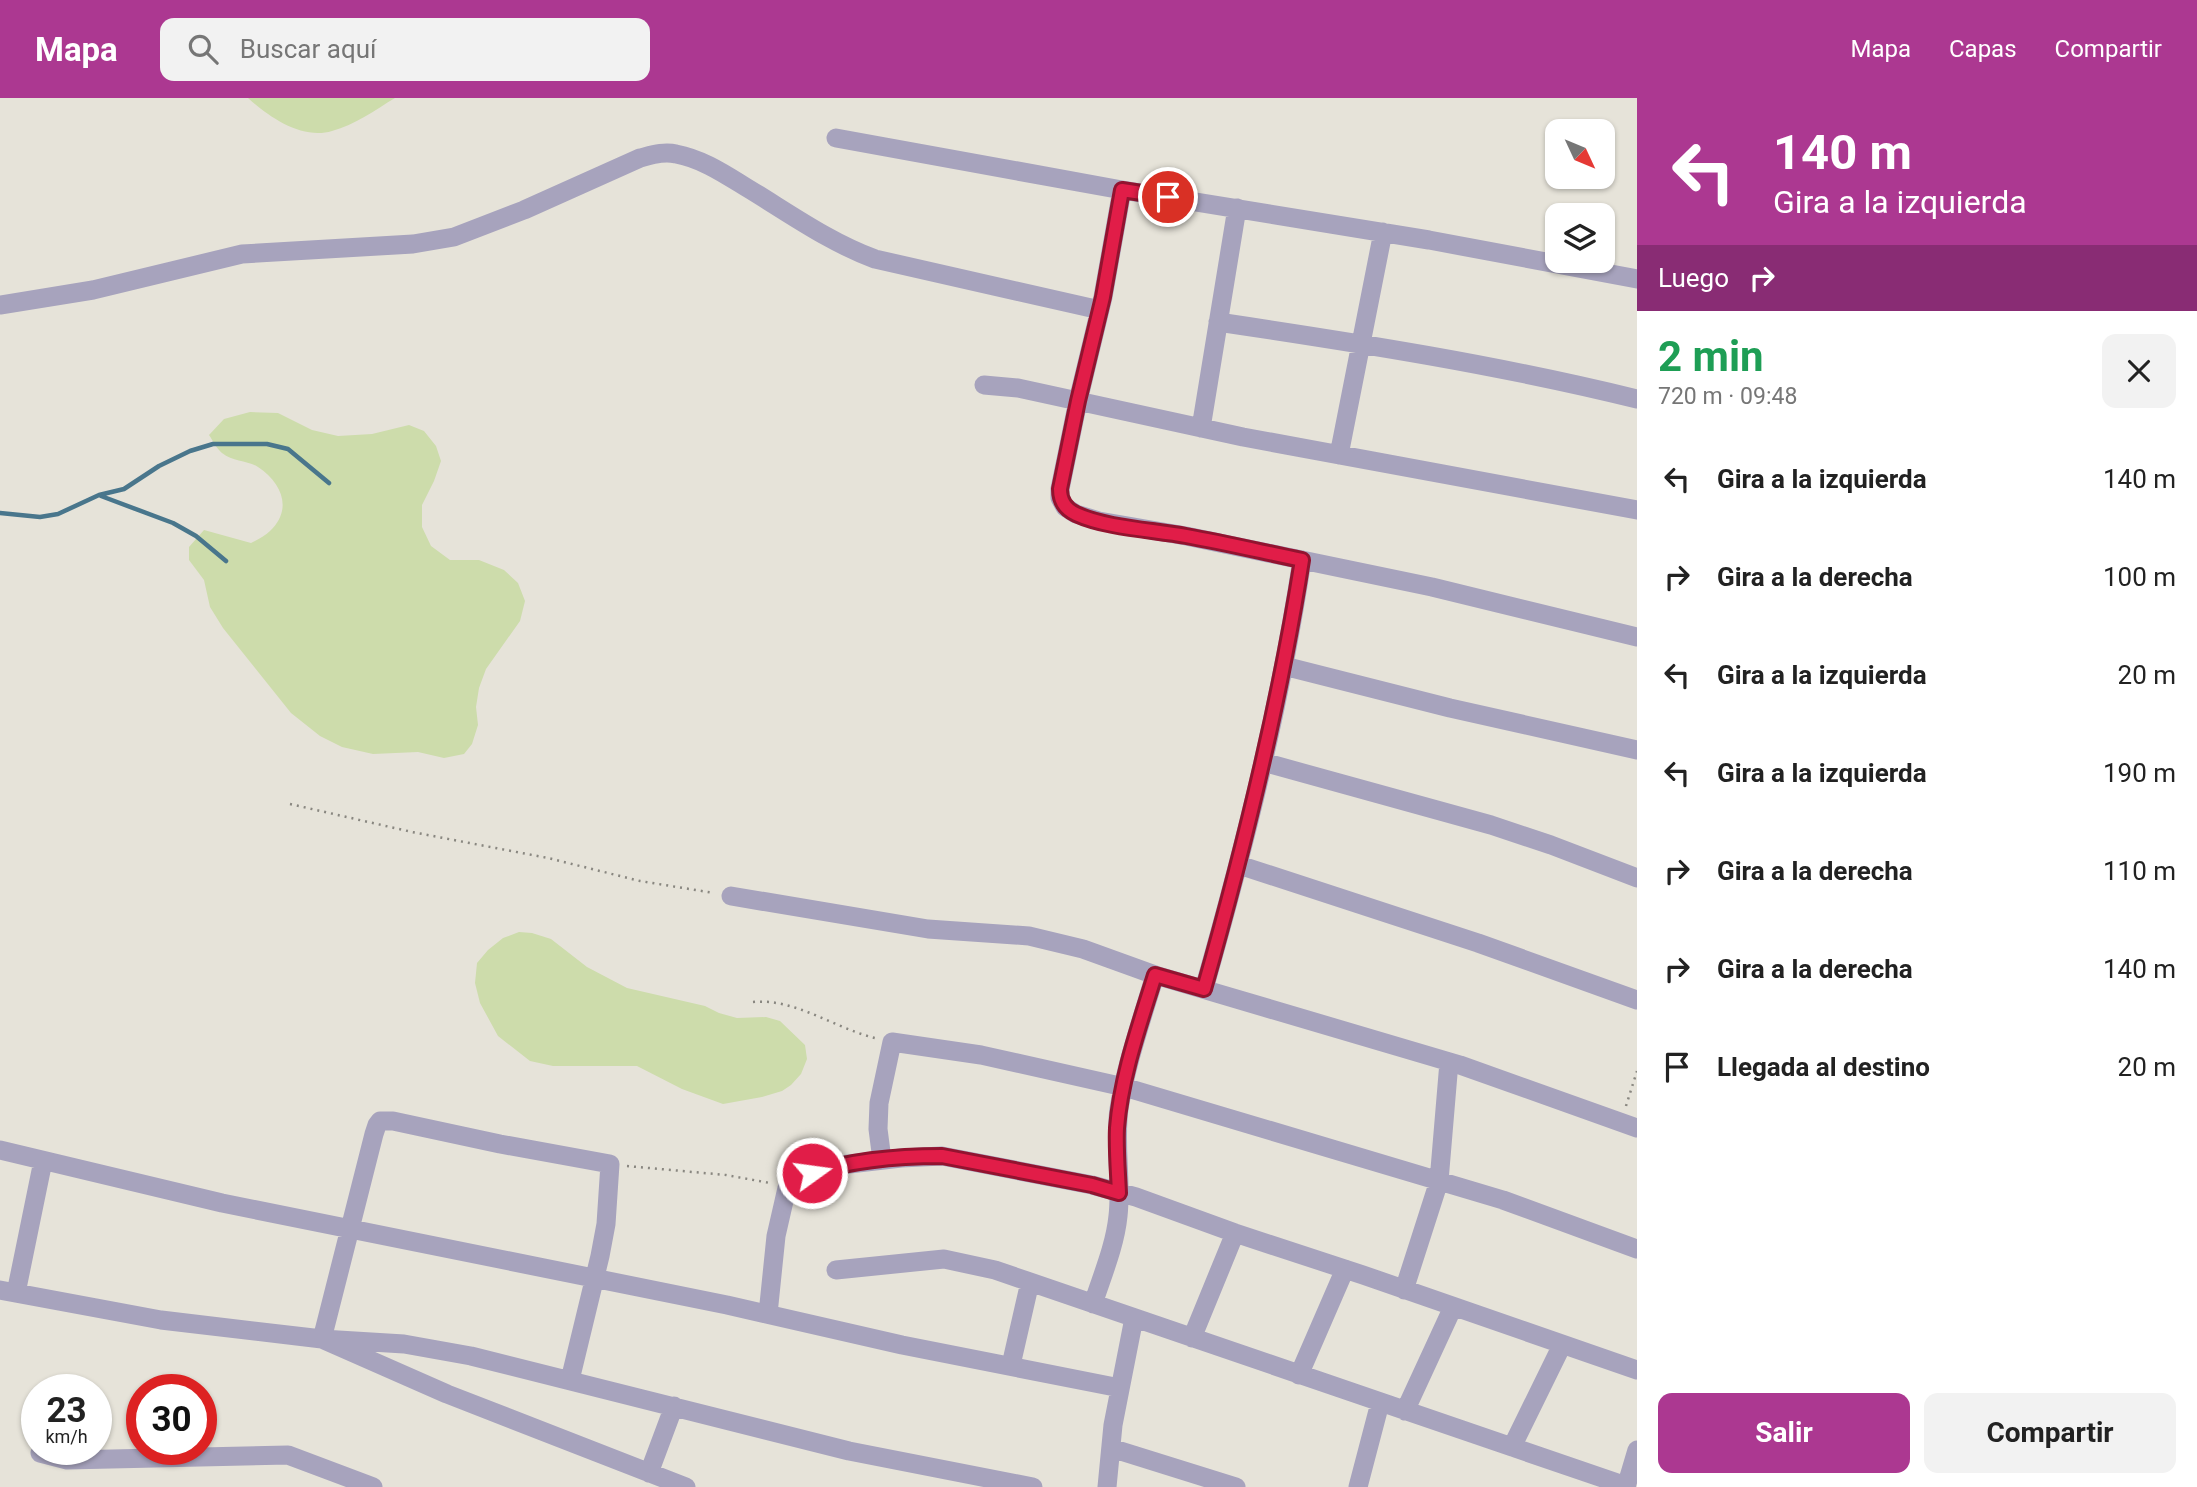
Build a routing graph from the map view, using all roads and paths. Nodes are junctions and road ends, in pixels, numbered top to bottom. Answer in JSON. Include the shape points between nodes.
{"nodes":[{"id":1,"x":836,"y":138,"type":"dead end"},
{"id":2,"x":1122,"y":190,"type":"junction"},
{"id":3,"x":1237,"y":208,"type":"junction"},
{"id":4,"x":1383,"y":232,"type":"junction"},
{"id":5,"x":1637,"y":279,"type":"edge"},
{"id":6,"x":0,"y":305,"type":"edge"},
{"id":7,"x":1100,"y":310,"type":"junction"},
{"id":8,"x":1218,"y":322,"type":"junction"},
{"id":9,"x":1361,"y":343,"type":"junction"},
{"id":10,"x":984,"y":385,"type":"dead end"},
{"id":11,"x":1637,"y":399,"type":"edge"},
{"id":12,"x":1078,"y":401,"type":"junction"},
{"id":13,"x":1201,"y":428,"type":"junction"},
{"id":14,"x":1339,"y":455,"type":"junction"},
{"id":15,"x":1637,"y":510,"type":"edge"},
{"id":16,"x":1302,"y":560,"type":"junction"},
{"id":17,"x":1637,"y":637,"type":"edge"},
{"id":18,"x":1284,"y":666,"type":"junction"},
{"id":19,"x":1637,"y":750,"type":"edge"},
{"id":20,"x":1263,"y":762,"type":"junction"},
{"id":21,"x":290,"y":804,"type":"dead end"},
{"id":22,"x":1239,"y":865,"type":"junction"},
{"id":23,"x":1637,"y":878,"type":"edge"},
{"id":24,"x":731,"y":896,"type":"joint"},
{"id":25,"x":1155,"y":975,"type":"junction"},
{"id":26,"x":1204,"y":989,"type":"junction"},
{"id":27,"x":1637,"y":1000,"type":"edge"},
{"id":28,"x":753,"y":1002,"type":"dead end"},
{"id":29,"x":892,"y":1042,"type":"junction"},
{"id":30,"x":1449,"y":1062,"type":"junction"},
{"id":31,"x":1637,"y":1071,"type":"edge"},
{"id":32,"x":1124,"y":1087,"type":"junction"},
{"id":33,"x":1629,"y":1125,"type":"edge"},
{"id":34,"x":0,"y":1150,"type":"edge"},
{"id":35,"x":882,"y":1160,"type":"junction"},
{"id":36,"x":43,"y":1161,"type":"junction"},
{"id":37,"x":610,"y":1164,"type":"junction"},
{"id":38,"x":1439,"y":1181,"type":"junction"},
{"id":39,"x":787,"y":1188,"type":"junction"},
{"id":40,"x":1119,"y":1193,"type":"junction"},
{"id":41,"x":350,"y":1229,"type":"junction"},
{"id":42,"x":1235,"y":1233,"type":"junction"},
{"id":43,"x":1637,"y":1249,"type":"edge"},
{"id":44,"x":1345,"y":1269,"type":"junction"},
{"id":45,"x":836,"y":1270,"type":"dead end"},
{"id":46,"x":595,"y":1279,"type":"junction"},
{"id":47,"x":1030,"y":1283,"type":"junction"},
{"id":48,"x":1404,"y":1290,"type":"junction"},
{"id":49,"x":8,"y":1291,"type":"edge"},
{"id":50,"x":1093,"y":1304,"type":"junction"},
{"id":51,"x":1453,"y":1307,"type":"junction"},
{"id":52,"x":768,"y":1314,"type":"junction"},
{"id":53,"x":1134,"y":1318,"type":"junction"},
{"id":54,"x":1192,"y":1338,"type":"junction"},
{"id":55,"x":322,"y":1339,"type":"junction"},
{"id":56,"x":1562,"y":1345,"type":"junction"},
{"id":57,"x":1011,"y":1365,"type":"junction"},
{"id":58,"x":1637,"y":1370,"type":"edge"},
{"id":59,"x":1299,"y":1375,"type":"junction"},
{"id":60,"x":570,"y":1380,"type":"junction"},
{"id":61,"x":1120,"y":1388,"type":"junction"},
{"id":62,"x":1380,"y":1403,"type":"junction"},
{"id":63,"x":674,"y":1406,"type":"junction"},
{"id":64,"x":1405,"y":1411,"type":"junction"},
{"id":65,"x":1512,"y":1447,"type":"junction"},
{"id":66,"x":1111,"y":1448,"type":"junction"},
{"id":67,"x":1636,"y":1456,"type":"edge"},
{"id":68,"x":112,"y":1459,"type":"edge"},
{"id":69,"x":649,"y":1472,"type":"junction"},
{"id":70,"x":682,"y":1486,"type":"edge"},
{"id":71,"x":1626,"y":1486,"type":"edge"},
{"id":72,"x":373,"y":1487,"type":"edge"},
{"id":73,"x":1033,"y":1487,"type":"edge"},
{"id":74,"x":1107,"y":1487,"type":"edge"},
{"id":75,"x":1236,"y":1487,"type":"edge"},
{"id":76,"x":1358,"y":1487,"type":"edge"}],
"edges":[{"from":1,"to":2,"type":"street"},
{"from":2,"to":3,"type":"street"},
{"from":2,"to":7,"type":"street"},
{"from":3,"to":4,"type":"street"},
{"from":3,"to":8,"type":"street"},
{"from":4,"to":5,"type":"street"},
{"from":4,"to":9,"type":"street"},
{"from":6,"to":7,"type":"street","via":[[93,290],[242,254],[413,244],[454,237],[640,158],[674,153],[723,173],[847,249]]},
{"from":7,"to":12,"type":"street"},
{"from":8,"to":9,"type":"street"},
{"from":8,"to":13,"type":"street"},
{"from":9,"to":11,"type":"street"},
{"from":9,"to":14,"type":"street"},
{"from":10,"to":12,"type":"street"},
{"from":12,"to":13,"type":"street"},
{"from":12,"to":16,"type":"street","via":[[1060,489],[1065,507],[1099,521]]},
{"from":13,"to":14,"type":"street"},
{"from":14,"to":15,"type":"street"},
{"from":16,"to":17,"type":"street"},
{"from":16,"to":18,"type":"street"},
{"from":18,"to":19,"type":"street"},
{"from":18,"to":20,"type":"street"},
{"from":20,"to":22,"type":"street"},
{"from":20,"to":23,"type":"street","via":[[1491,825]]},
{"from":21,"to":24,"type":"path","via":[[640,881]]},
{"from":22,"to":26,"type":"street"},
{"from":22,"to":27,"type":"street"},
{"from":24,"to":25,"type":"street","via":[[928,929],[1029,936],[1083,949]]},
{"from":25,"to":26,"type":"street"},
{"from":25,"to":32,"type":"street"},
{"from":26,"to":30,"type":"street"},
{"from":28,"to":29,"type":"path","via":[[786,1004]]},
{"from":29,"to":32,"type":"street","via":[[981,1055]]},
{"from":29,"to":35,"type":"street","via":[[879,1103]]},
{"from":30,"to":33,"type":"street"},
{"from":30,"to":38,"type":"street"},
{"from":31,"to":33,"type":"path"},
{"from":32,"to":38,"type":"street"},
{"from":32,"to":40,"type":"street","via":[[1117,1128]]},
{"from":34,"to":36,"type":"street"},
{"from":35,"to":39,"type":"street","via":[[832,1166],[793,1181]]},
{"from":35,"to":40,"type":"street","via":[[942,1156]]},
{"from":36,"to":41,"type":"street"},
{"from":36,"to":49,"type":"street"},
{"from":37,"to":39,"type":"path","via":[[726,1175]]},
{"from":37,"to":41,"type":"street","via":[[385,1120],[377,1125]]},
{"from":37,"to":46,"type":"street","via":[[606,1224]]},
{"from":38,"to":43,"type":"street"},
{"from":38,"to":48,"type":"street"},
{"from":39,"to":52,"type":"street","via":[[776,1236]]},
{"from":40,"to":42,"type":"street"},
{"from":40,"to":50,"type":"street","via":[[1115,1232]]},
{"from":41,"to":46,"type":"street"},
{"from":41,"to":55,"type":"street"},
{"from":42,"to":44,"type":"street"},
{"from":42,"to":54,"type":"street"},
{"from":44,"to":48,"type":"street"},
{"from":44,"to":59,"type":"street"},
{"from":45,"to":47,"type":"street","via":[[944,1259]]},
{"from":46,"to":52,"type":"street"},
{"from":46,"to":60,"type":"street"},
{"from":47,"to":50,"type":"street"},
{"from":47,"to":57,"type":"street"},
{"from":48,"to":51,"type":"street"},
{"from":49,"to":55,"type":"street","via":[[161,1320]]},
{"from":50,"to":53,"type":"street"},
{"from":51,"to":56,"type":"street"},
{"from":51,"to":64,"type":"street"},
{"from":52,"to":57,"type":"street"},
{"from":53,"to":54,"type":"street"},
{"from":53,"to":61,"type":"street"},
{"from":54,"to":59,"type":"street"},
{"from":55,"to":60,"type":"street","via":[[404,1344]]},
{"from":55,"to":69,"type":"street","via":[[459,1399]]},
{"from":56,"to":58,"type":"street"},
{"from":56,"to":65,"type":"street"},
{"from":57,"to":61,"type":"street"},
{"from":59,"to":62,"type":"street"},
{"from":60,"to":63,"type":"street"},
{"from":61,"to":66,"type":"street"},
{"from":62,"to":64,"type":"street"},
{"from":62,"to":76,"type":"street"},
{"from":63,"to":69,"type":"street"},
{"from":63,"to":73,"type":"street","via":[[849,1451]]},
{"from":64,"to":65,"type":"street"},
{"from":65,"to":71,"type":"street"},
{"from":66,"to":74,"type":"street"},
{"from":66,"to":75,"type":"street"},
{"from":67,"to":71,"type":"street"},
{"from":68,"to":72,"type":"street","via":[[288,1455]]},
{"from":69,"to":70,"type":"street"}]}
